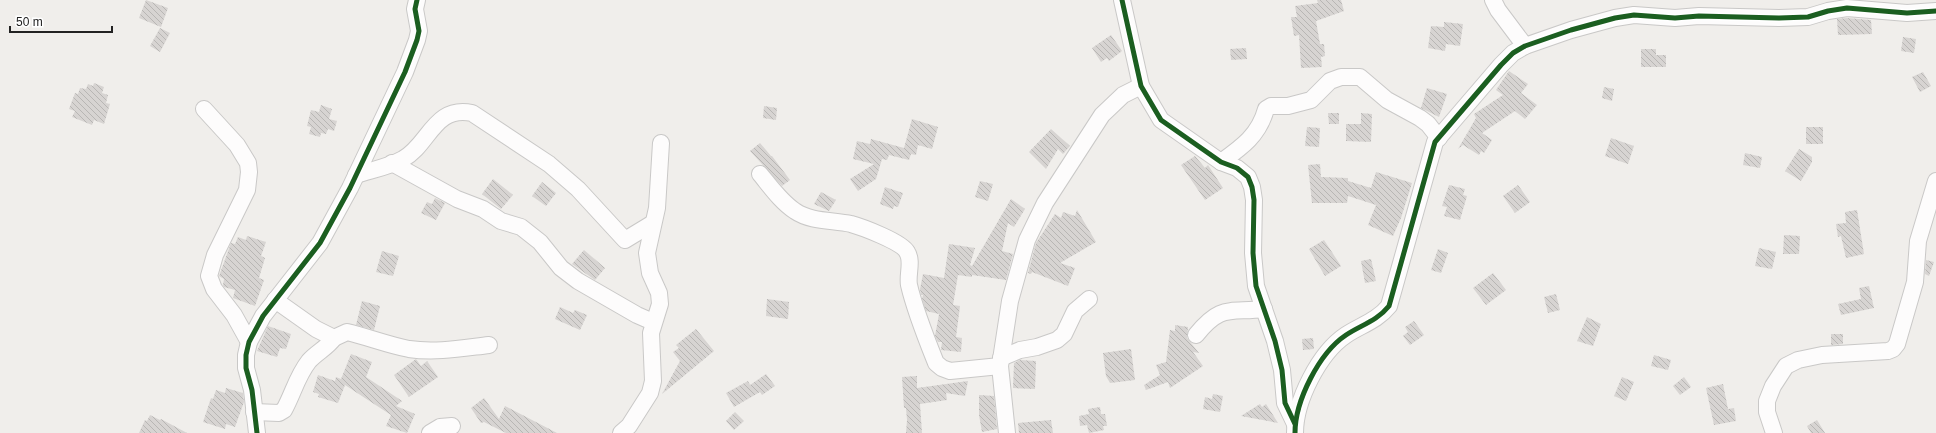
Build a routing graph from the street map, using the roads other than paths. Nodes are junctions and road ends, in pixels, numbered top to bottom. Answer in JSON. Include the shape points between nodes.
{"nodes":[{"id":1,"x":417,"y":0,"type":"edge"},
{"id":2,"x":1122,"y":0,"type":"edge"},
{"id":3,"x":1493,"y":0,"type":"edge"},
{"id":4,"x":1827,"y":5,"type":"edge"},
{"id":5,"x":1936,"y":11,"type":"edge"},
{"id":6,"x":1525,"y":46,"type":"junction"},
{"id":7,"x":1141,"y":86,"type":"junction"},
{"id":8,"x":204,"y":109,"type":"dead end"},
{"id":9,"x":1439,"y":138,"type":"junction"},
{"id":10,"x":661,"y":143,"type":"dead end"},
{"id":11,"x":1221,"y":162,"type":"junction"},
{"id":12,"x":392,"y":163,"type":"junction"},
{"id":13,"x":760,"y":174,"type":"dead end"},
{"id":14,"x":356,"y":175,"type":"junction"},
{"id":15,"x":1936,"y":181,"type":"edge"},
{"id":16,"x":652,"y":223,"type":"junction"},
{"id":17,"x":1089,"y":299,"type":"dead end"},
{"id":18,"x":275,"y":300,"type":"junction"},
{"id":19,"x":1264,"y":309,"type":"junction"},
{"id":20,"x":653,"y":322,"type":"junction"},
{"id":21,"x":1196,"y":335,"type":"dead end"},
{"id":22,"x":334,"y":338,"type":"junction"},
{"id":23,"x":249,"y":342,"type":"junction"},
{"id":24,"x":489,"y":345,"type":"dead end"},
{"id":25,"x":1001,"y":362,"type":"junction"},
{"id":26,"x":254,"y":412,"type":"junction"},
{"id":27,"x":452,"y":426,"type":"dead end"},
{"id":28,"x":1295,"y":429,"type":"edge"},
{"id":29,"x":257,"y":433,"type":"edge"},
{"id":30,"x":430,"y":433,"type":"edge"},
{"id":31,"x":621,"y":433,"type":"edge"},
{"id":32,"x":1007,"y":433,"type":"edge"},
{"id":33,"x":1774,"y":433,"type":"edge"}],
"edges":[{"from":1,"to":14,"type":"street","via":[[417,40],[405,72]]},
{"from":2,"to":7,"type":"street"},
{"from":3,"to":6,"type":"street"},
{"from":4,"to":5,"type":"street","via":[[1913,14]]},
{"from":4,"to":6,"type":"street","via":[[1808,17],[1675,18],[1634,15],[1571,30]]},
{"from":6,"to":9,"type":"street","via":[[1501,66]]},
{"from":7,"to":11,"type":"street","via":[[1161,120]]},
{"from":7,"to":25,"type":"street","via":[[1123,94],[1102,115],[1045,203],[1027,240],[1010,301]]},
{"from":8,"to":23,"type":"street","via":[[237,145],[248,163],[247,190],[215,255],[209,276],[214,289],[234,314]]},
{"from":9,"to":11,"type":"street","via":[[1428,124],[1387,100],[1360,77],[1341,77],[1330,81],[1311,100],[1266,109],[1255,134]]},
{"from":9,"to":28,"type":"street","via":[[1389,306],[1382,314],[1346,335],[1329,351],[1308,383]]},
{"from":10,"to":16,"type":"street","via":[[657,208]]},
{"from":11,"to":19,"type":"street","via":[[1237,168],[1248,177],[1252,187],[1254,266],[1256,286]]},
{"from":12,"to":14,"type":"street"},
{"from":12,"to":16,"type":"street","via":[[414,150],[438,122],[451,113],[472,113],[549,164],[578,189],[625,240]]},
{"from":12,"to":20,"type":"street","via":[[457,199],[522,227],[540,242],[561,268],[578,281]]},
{"from":13,"to":25,"type":"street","via":[[778,196],[795,211],[811,218],[852,224],[904,248],[909,258],[908,282],[912,299],[936,363],[942,368],[950,371]]},
{"from":14,"to":18,"type":"street","via":[[320,243]]},
{"from":15,"to":33,"type":"street","via":[[1918,241],[1915,282],[1897,344],[1888,351],[1822,355],[1798,360],[1786,366],[1773,386],[1768,401],[1767,412]]},
{"from":16,"to":20,"type":"street","via":[[647,253],[650,273],[659,293],[660,304]]},
{"from":17,"to":25,"type":"street","via":[[1075,311],[1064,334],[1057,340],[1020,350]]},
{"from":18,"to":22,"type":"street","via":[[316,329]]},
{"from":18,"to":23,"type":"street","via":[[254,330]]},
{"from":19,"to":21,"type":"street","via":[[1225,311],[1204,324]]},
{"from":19,"to":28,"type":"street","via":[[1282,370],[1285,403]]},
{"from":20,"to":31,"type":"street","via":[[653,381],[650,393],[629,426]]},
{"from":22,"to":24,"type":"street","via":[[347,332],[410,349],[430,350]]},
{"from":22,"to":26,"type":"street","via":[[310,360],[284,410],[279,413]]},
{"from":23,"to":26,"type":"street","via":[[246,368]]},
{"from":25,"to":32,"type":"street"},
{"from":26,"to":29,"type":"street"},
{"from":27,"to":30,"type":"street","via":[[440,427]]}]}
